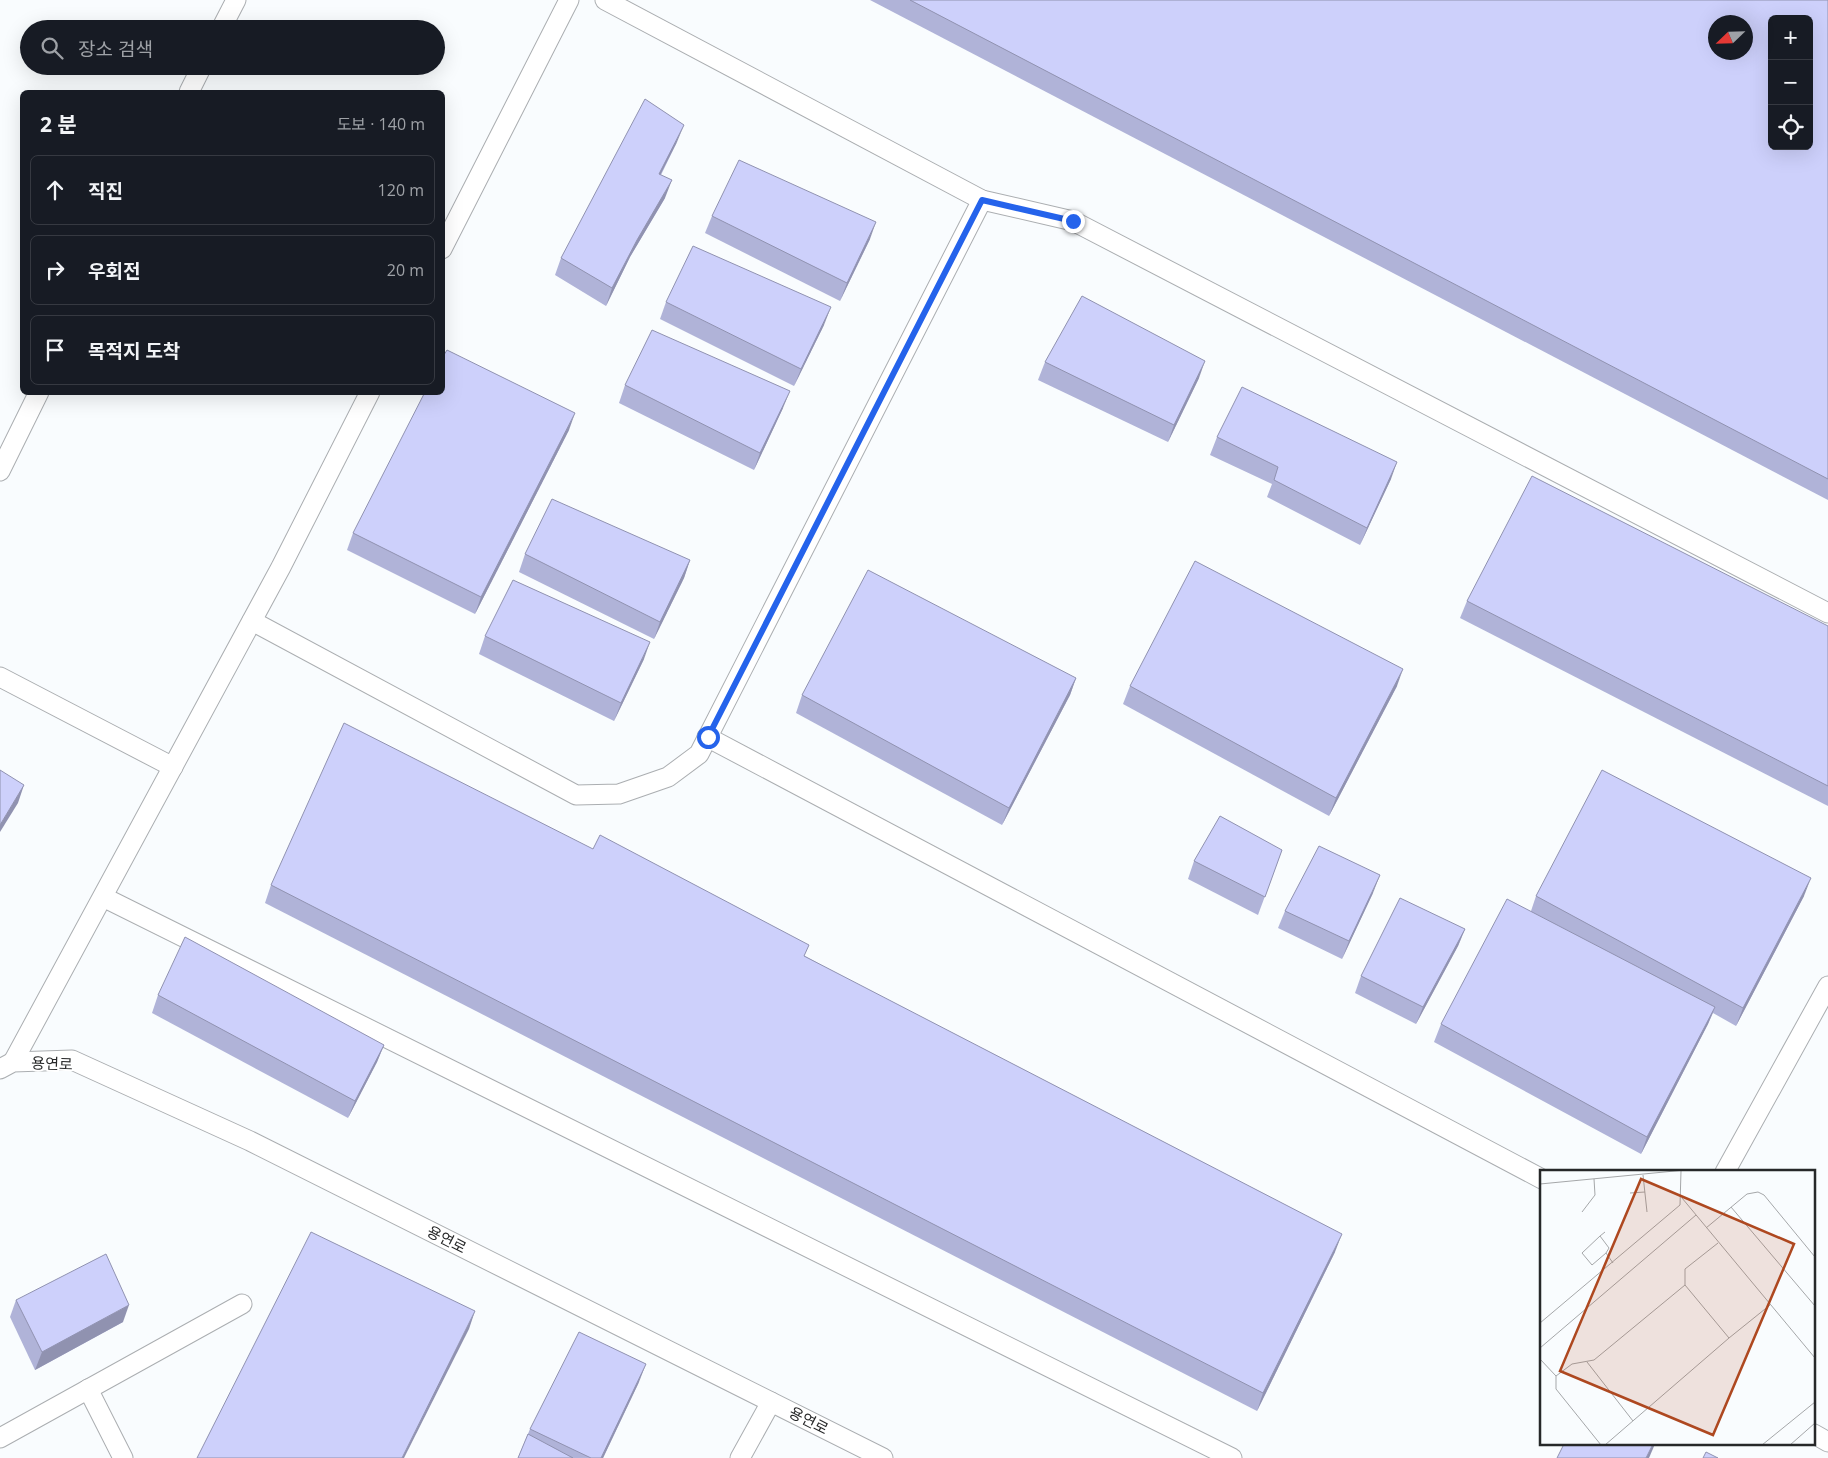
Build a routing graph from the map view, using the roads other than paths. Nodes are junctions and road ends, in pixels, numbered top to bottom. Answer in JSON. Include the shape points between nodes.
{"nodes":[{"id":1,"x":236,"y":0,"type":"edge"},
{"id":2,"x":569,"y":0,"type":"edge"},
{"id":3,"x":605,"y":0,"type":"edge"},
{"id":4,"x":226,"y":20,"type":"edge"},
{"id":5,"x":198,"y":75,"type":"edge"},
{"id":6,"x":190,"y":90,"type":"edge"},
{"id":7,"x":982,"y":200,"type":"junction"},
{"id":8,"x":445,"y":243,"type":"edge"},
{"id":9,"x":38,"y":395,"type":"edge"},
{"id":10,"x":368,"y":395,"type":"edge"},
{"id":11,"x":0,"y":470,"type":"edge"},
{"id":12,"x":1828,"y":613,"type":"edge"},
{"id":13,"x":252,"y":621,"type":"junction"},
{"id":14,"x":0,"y":677,"type":"edge"},
{"id":15,"x":708,"y":737,"type":"junction"},
{"id":16,"x":173,"y":767,"type":"junction"},
{"id":17,"x":103,"y":897,"type":"junction"},
{"id":18,"x":1828,"y":986,"type":"edge"},
{"id":19,"x":7,"y":1065,"type":"edge"},
{"id":20,"x":1726,"y":1170,"type":"edge"},
{"id":21,"x":1540,"y":1178,"type":"edge"},
{"id":22,"x":242,"y":1304,"type":"dead end"},
{"id":23,"x":88,"y":1389,"type":"junction"},
{"id":24,"x":771,"y":1402,"type":"junction"},
{"id":25,"x":1816,"y":1435,"type":"edge"},
{"id":26,"x":0,"y":1438,"type":"edge"},
{"id":27,"x":1828,"y":1442,"type":"edge"},
{"id":28,"x":123,"y":1458,"type":"edge"},
{"id":29,"x":740,"y":1458,"type":"edge"},
{"id":30,"x":884,"y":1458,"type":"edge"},
{"id":31,"x":1232,"y":1458,"type":"edge"}],
"edges":[{"from":1,"to":4,"type":"lane"},
{"from":2,"to":8,"type":"lane"},
{"from":3,"to":7,"type":"lane"},
{"from":5,"to":6,"type":"lane"},
{"from":7,"to":12,"type":"lane","via":[[1073,221]]},
{"from":7,"to":15,"type":"lane"},
{"from":9,"to":11,"type":"lane"},
{"from":10,"to":13,"type":"lane"},
{"from":13,"to":15,"type":"lane","via":[[576,795],[619,794],[668,777],[699,754]]},
{"from":13,"to":16,"type":"lane"},
{"from":14,"to":16,"type":"lane"},
{"from":15,"to":21,"type":"lane"},
{"from":16,"to":17,"type":"lane"},
{"from":17,"to":19,"type":"lane"},
{"from":17,"to":31,"type":"lane"},
{"from":18,"to":20,"type":"lane"},
{"from":19,"to":24,"type":"lane","name":"용연로","via":[[72,1060],[250,1141]]},
{"from":22,"to":23,"type":"lane"},
{"from":23,"to":26,"type":"lane"},
{"from":23,"to":28,"type":"lane"},
{"from":24,"to":29,"type":"lane"},
{"from":24,"to":30,"type":"lane","name":"용연로"},
{"from":25,"to":27,"type":"lane"}]}
